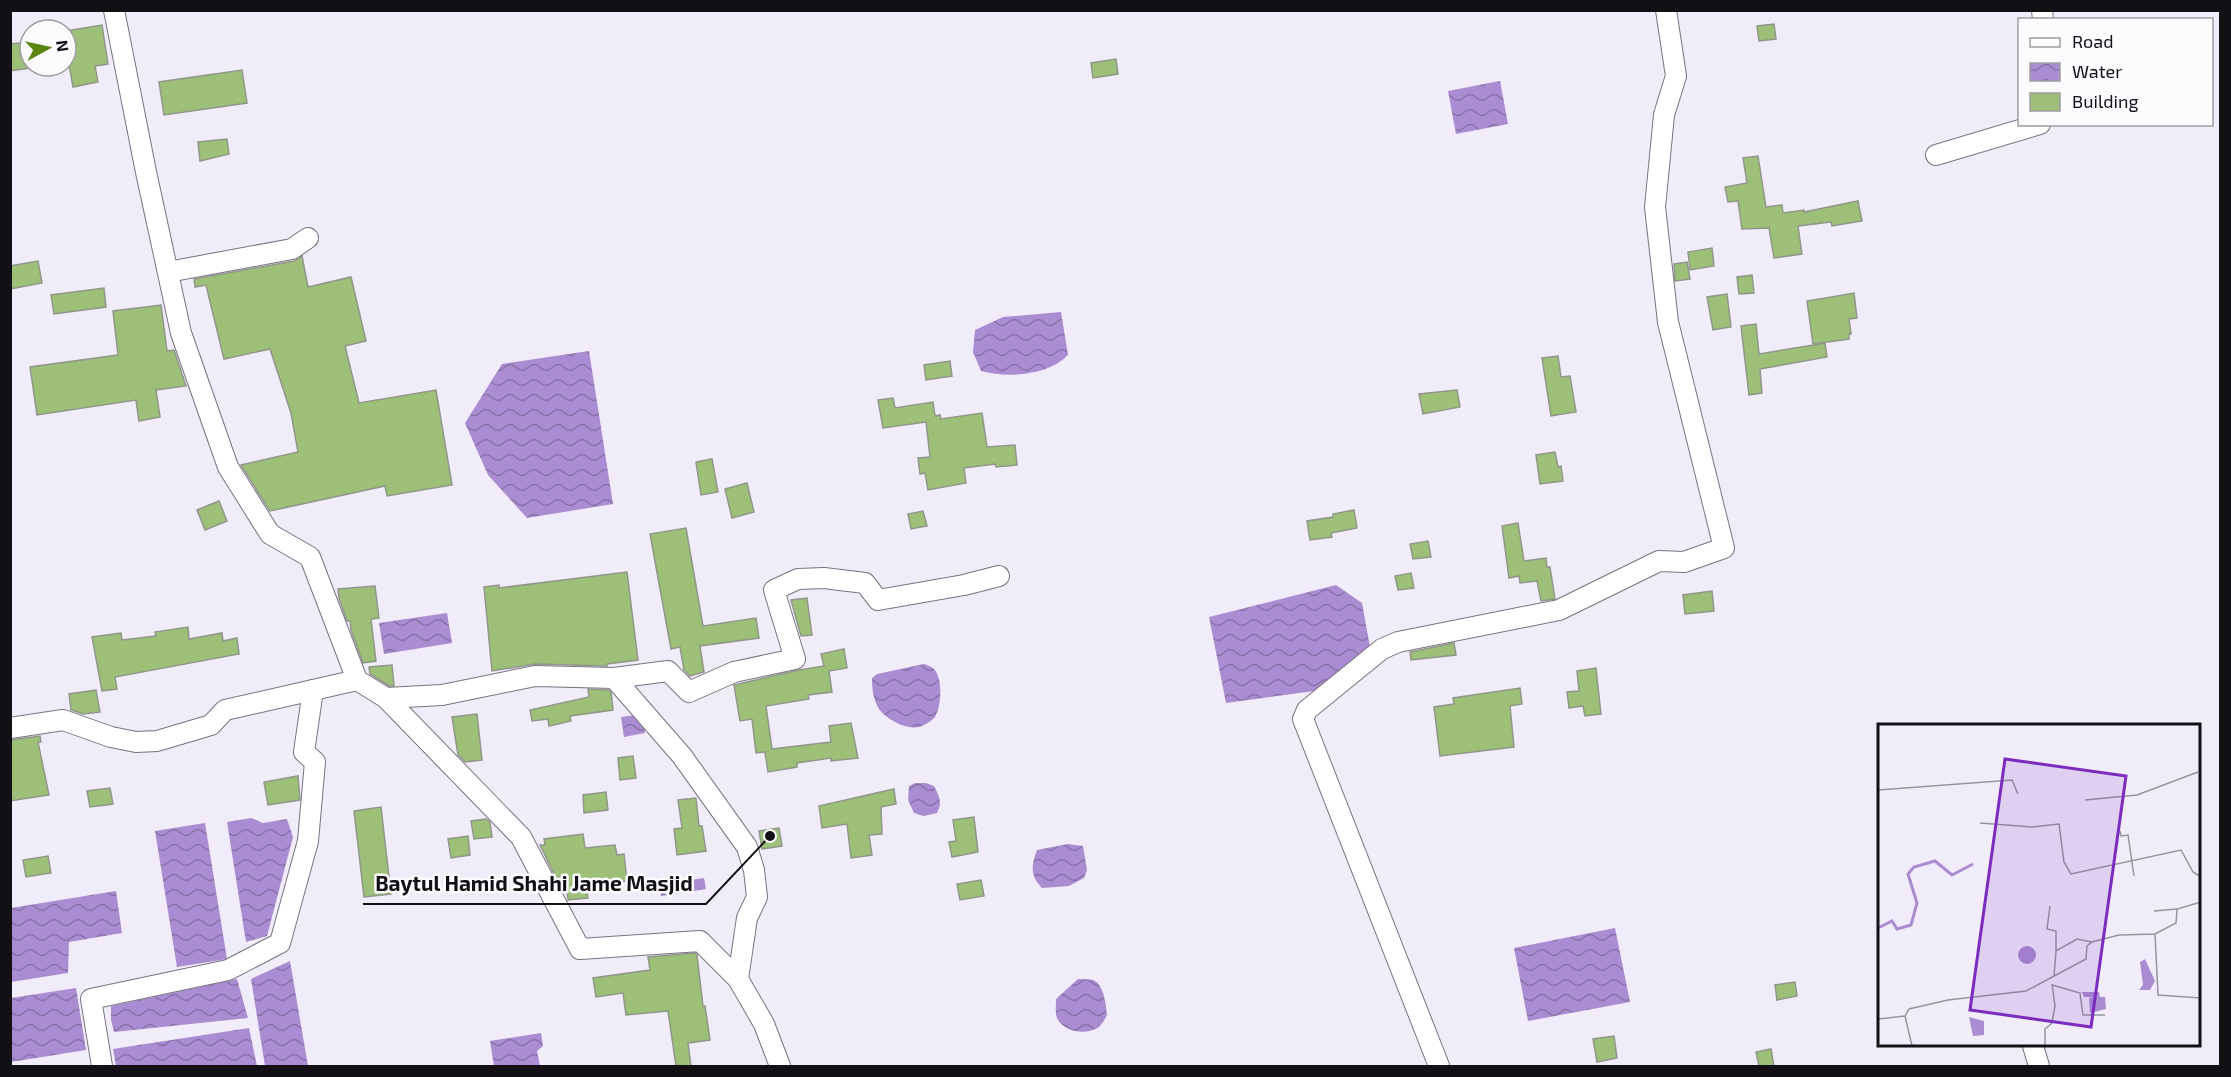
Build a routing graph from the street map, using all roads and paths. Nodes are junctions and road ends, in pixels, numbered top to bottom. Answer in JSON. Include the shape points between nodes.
{"nodes":[{"id":1,"x":114,"y":10,"type":"edge"},
{"id":2,"x":1666,"y":10,"type":"edge"},
{"id":3,"x":2033,"y":126,"type":"edge"},
{"id":4,"x":1936,"y":155,"type":"dead end"},
{"id":5,"x":308,"y":238,"type":"dead end"},
{"id":6,"x":168,"y":272,"type":"junction"},
{"id":7,"x":999,"y":576,"type":"dead end"},
{"id":8,"x":614,"y":678,"type":"junction"},
{"id":9,"x":357,"y":680,"type":"junction"},
{"id":10,"x":313,"y":690,"type":"junction"},
{"id":11,"x":386,"y":698,"type":"junction"},
{"id":12,"x":10,"y":728,"type":"edge"},
{"id":13,"x":738,"y":979,"type":"junction"},
{"id":14,"x":2033,"y":1047,"type":"edge"},
{"id":15,"x":102,"y":1066,"type":"edge"},
{"id":16,"x":780,"y":1066,"type":"edge"},
{"id":17,"x":1438,"y":1066,"type":"edge"},
{"id":18,"x":2039,"y":1066,"type":"edge"}],
"edges":[{"from":1,"to":6,"type":"street"},
{"from":2,"to":17,"type":"street","via":[[1676,76],[1664,115],[1655,207],[1668,322],[1724,548],[1684,562],[1659,561],[1559,610],[1398,642],[1382,649],[1307,710],[1303,719]]},
{"from":3,"to":4,"type":"street"},
{"from":5,"to":6,"type":"street","via":[[292,249]]},
{"from":6,"to":9,"type":"street","via":[[181,333],[228,467],[270,534],[310,557]]},
{"from":7,"to":8,"type":"street","via":[[878,600],[865,583],[798,579],[774,590],[795,659],[734,672],[689,692],[668,671]]},
{"from":8,"to":11,"type":"street","via":[[535,676],[442,695]]},
{"from":8,"to":13,"type":"street","via":[[682,756],[747,847],[757,897],[747,918]]},
{"from":9,"to":10,"type":"street"},
{"from":9,"to":11,"type":"street"},
{"from":10,"to":12,"type":"street","via":[[225,711],[211,724],[157,741],[111,737],[63,720]]},
{"from":10,"to":15,"type":"street","via":[[304,752],[315,762],[308,841],[280,943],[228,970],[91,999]]},
{"from":11,"to":13,"type":"street","via":[[521,837],[580,949],[700,941]]},
{"from":13,"to":16,"type":"street","via":[[764,1024]]},
{"from":14,"to":18,"type":"street"}]}
